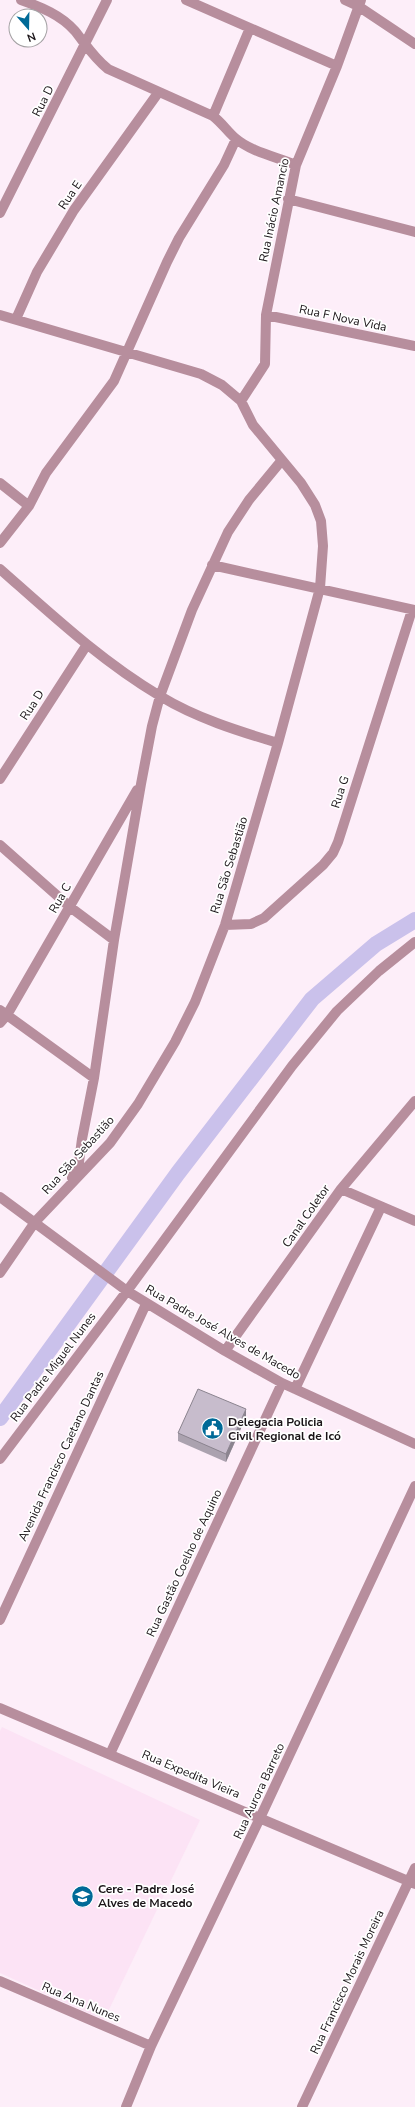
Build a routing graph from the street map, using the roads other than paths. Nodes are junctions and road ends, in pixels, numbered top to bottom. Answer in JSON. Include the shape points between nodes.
{"nodes":[{"id":1,"x":21,"y":0,"type":"edge"},
{"id":2,"x":107,"y":0,"type":"edge"},
{"id":3,"x":186,"y":0,"type":"edge"},
{"id":4,"x":345,"y":0,"type":"edge"},
{"id":5,"x":360,"y":3,"type":"edge"},
{"id":6,"x":43,"y":4,"type":"edge"},
{"id":7,"x":250,"y":28,"type":"junction"},
{"id":8,"x":415,"y":44,"type":"edge"},
{"id":9,"x":85,"y":46,"type":"junction"},
{"id":10,"x":337,"y":66,"type":"junction"},
{"id":11,"x":158,"y":93,"type":"junction"},
{"id":12,"x":213,"y":116,"type":"junction"},
{"id":13,"x":236,"y":139,"type":"junction"},
{"id":14,"x":296,"y":165,"type":"junction"},
{"id":15,"x":288,"y":199,"type":"junction"},
{"id":16,"x":0,"y":213,"type":"edge"},
{"id":17,"x":415,"y":232,"type":"edge"},
{"id":18,"x":0,"y":315,"type":"edge"},
{"id":19,"x":266,"y":315,"type":"junction"},
{"id":20,"x":16,"y":319,"type":"junction"},
{"id":21,"x":415,"y":346,"type":"edge"},
{"id":22,"x":127,"y":351,"type":"junction"},
{"id":23,"x":241,"y":401,"type":"junction"},
{"id":24,"x":282,"y":460,"type":"junction"},
{"id":25,"x":0,"y":483,"type":"edge"},
{"id":26,"x":29,"y":506,"type":"junction"},
{"id":27,"x":0,"y":543,"type":"edge"},
{"id":28,"x":212,"y":564,"type":"junction"},
{"id":29,"x":0,"y":569,"type":"edge"},
{"id":30,"x":320,"y":588,"type":"junction"},
{"id":31,"x":413,"y":610,"type":"edge"},
{"id":32,"x":86,"y":646,"type":"junction"},
{"id":33,"x":160,"y":696,"type":"junction"},
{"id":34,"x":278,"y":743,"type":"junction"},
{"id":35,"x":0,"y":779,"type":"edge"},
{"id":36,"x":141,"y":784,"type":"junction"},
{"id":37,"x":0,"y":845,"type":"edge"},
{"id":38,"x":70,"y":907,"type":"junction"},
{"id":39,"x":225,"y":925,"type":"junction"},
{"id":40,"x":114,"y":940,"type":"junction"},
{"id":41,"x":415,"y":942,"type":"edge"},
{"id":42,"x":4,"y":1013,"type":"edge"},
{"id":43,"x":0,"y":1023,"type":"edge"},
{"id":44,"x":94,"y":1078,"type":"junction"},
{"id":45,"x":415,"y":1101,"type":"edge"},
{"id":46,"x":69,"y":1186,"type":"junction"},
{"id":47,"x":341,"y":1188,"type":"junction"},
{"id":48,"x":0,"y":1197,"type":"edge"},
{"id":49,"x":381,"y":1207,"type":"junction"},
{"id":50,"x":415,"y":1221,"type":"edge"},
{"id":51,"x":35,"y":1222,"type":"junction"},
{"id":52,"x":0,"y":1273,"type":"edge"},
{"id":53,"x":127,"y":1291,"type":"junction"},
{"id":54,"x":146,"y":1304,"type":"junction"},
{"id":55,"x":225,"y":1351,"type":"junction"},
{"id":56,"x":282,"y":1383,"type":"junction"},
{"id":57,"x":295,"y":1389,"type":"junction"},
{"id":58,"x":415,"y":1444,"type":"edge"},
{"id":59,"x":0,"y":1459,"type":"edge"},
{"id":60,"x":415,"y":1486,"type":"edge"},
{"id":61,"x":0,"y":1620,"type":"edge"},
{"id":62,"x":0,"y":1708,"type":"edge"},
{"id":63,"x":110,"y":1754,"type":"junction"},
{"id":64,"x":260,"y":1818,"type":"junction"},
{"id":65,"x":415,"y":1868,"type":"edge"},
{"id":66,"x":412,"y":1883,"type":"edge"},
{"id":67,"x":0,"y":1981,"type":"edge"},
{"id":68,"x":151,"y":2046,"type":"junction"},
{"id":69,"x":126,"y":2107,"type":"edge"},
{"id":70,"x":302,"y":2107,"type":"edge"}],
"edges":[{"from":1,"to":6,"type":"street"},
{"from":2,"to":9,"type":"street","name":"Rua D"},
{"from":3,"to":7,"type":"street"},
{"from":4,"to":5,"type":"street"},
{"from":5,"to":8,"type":"street"},
{"from":5,"to":10,"type":"street","name":"Rua Inácio Amancio"},
{"from":6,"to":9,"type":"street","via":[[65,21]]},
{"from":7,"to":10,"type":"street"},
{"from":7,"to":12,"type":"street"},
{"from":9,"to":11,"type":"street","via":[[108,69]]},
{"from":9,"to":16,"type":"street","name":"Rua D"},
{"from":10,"to":14,"type":"street","name":"Rua Inácio Amancio"},
{"from":11,"to":12,"type":"street"},
{"from":11,"to":20,"type":"street","name":"Rua E","via":[[74,210],[37,272]]},
{"from":12,"to":13,"type":"street"},
{"from":13,"to":14,"type":"street"},
{"from":13,"to":22,"type":"street","via":[[224,165],[176,244]]},
{"from":14,"to":15,"type":"street","name":"Rua Inácio Amancio"},
{"from":15,"to":17,"type":"street"},
{"from":15,"to":19,"type":"street","name":"Rua Inácio Amancio"},
{"from":18,"to":20,"type":"street"},
{"from":19,"to":21,"type":"street","name":"Rua F Nova Vida"},
{"from":19,"to":23,"type":"street","name":"Rua Inácio Amancio","via":[[265,364]]},
{"from":20,"to":22,"type":"street"},
{"from":22,"to":23,"type":"street","via":[[201,374],[222,385]]},
{"from":22,"to":26,"type":"street","via":[[114,381],[46,473]]},
{"from":23,"to":24,"type":"street","name":"Rua São Sebastião","via":[[253,425]]},
{"from":24,"to":28,"type":"street","via":[[244,506]]},
{"from":24,"to":30,"type":"street","name":"Rua São Sebastião","via":[[315,505],[321,521],[323,546]]},
{"from":25,"to":26,"type":"street"},
{"from":26,"to":27,"type":"street"},
{"from":28,"to":30,"type":"street"},
{"from":28,"to":33,"type":"street"},
{"from":29,"to":32,"type":"street"},
{"from":30,"to":31,"type":"street"},
{"from":30,"to":34,"type":"street","name":"Rua São Sebastião"},
{"from":31,"to":39,"type":"street","name":"Rua G","via":[[333,853],[264,918],[251,924]]},
{"from":32,"to":33,"type":"street"},
{"from":32,"to":35,"type":"street","name":"Rua D"},
{"from":33,"to":34,"type":"street","via":[[227,727]]},
{"from":33,"to":36,"type":"street"},
{"from":34,"to":39,"type":"street","name":"Rua São Sebastião"},
{"from":36,"to":38,"type":"street","name":"Rua C"},
{"from":36,"to":40,"type":"street"},
{"from":37,"to":38,"type":"street"},
{"from":38,"to":40,"type":"street"},
{"from":38,"to":42,"type":"street","name":"Rua C"},
{"from":39,"to":46,"type":"street","name":"Rua São Sebastião","via":[[195,1002],[175,1042],[138,1104],[110,1142]]},
{"from":40,"to":44,"type":"street"},
{"from":41,"to":53,"type":"street","name":"Rua Padre Miguel Nunes","via":[[379,971],[337,1012],[297,1060]]},
{"from":42,"to":43,"type":"street","name":"Rua C"},
{"from":42,"to":44,"type":"street"},
{"from":44,"to":46,"type":"street","via":[[79,1162]]},
{"from":45,"to":47,"type":"street","name":"Canal Coletor"},
{"from":46,"to":51,"type":"street","name":"Rua São Sebastião"},
{"from":47,"to":49,"type":"street"},
{"from":47,"to":55,"type":"street","name":"Canal Coletor"},
{"from":48,"to":51,"type":"street","name":"Rua Padre José Alves de Macedo"},
{"from":49,"to":50,"type":"street"},
{"from":49,"to":57,"type":"street"},
{"from":51,"to":52,"type":"street","name":"Rua São Sebastião"},
{"from":51,"to":53,"type":"street","name":"Rua Padre José Alves de Macedo"},
{"from":53,"to":54,"type":"street","name":"Rua Padre José Alves de Macedo"},
{"from":53,"to":59,"type":"street","name":"Rua Padre Miguel Nunes"},
{"from":54,"to":55,"type":"street","name":"Rua Padre José Alves de Macedo"},
{"from":54,"to":61,"type":"street","name":"Avenida Francisco Caetano Dantas"},
{"from":55,"to":56,"type":"street","name":"Rua Padre José Alves de Macedo"},
{"from":56,"to":57,"type":"street","name":"Rua Padre José Alves de Macedo"},
{"from":56,"to":63,"type":"street","name":"Rua Gastão Coelho de Aquino"},
{"from":57,"to":58,"type":"street","name":"Rua Padre José Alves de Macedo"},
{"from":60,"to":64,"type":"street","name":"Rua Aurora Barreto"},
{"from":62,"to":63,"type":"street","name":"Rua Expedita Vieira"},
{"from":63,"to":64,"type":"street","name":"Rua Expedita Vieira"},
{"from":64,"to":66,"type":"street","name":"Rua Expedita Vieira"},
{"from":64,"to":68,"type":"street","name":"Rua Aurora Barreto"},
{"from":65,"to":66,"type":"street","name":"Rua Francisco Morais Moreira"},
{"from":66,"to":70,"type":"street","name":"Rua Francisco Morais Moreira"},
{"from":67,"to":68,"type":"street","name":"Rua Ana Nunes"},
{"from":68,"to":69,"type":"street","name":"Rua Aurora Barreto"}]}
